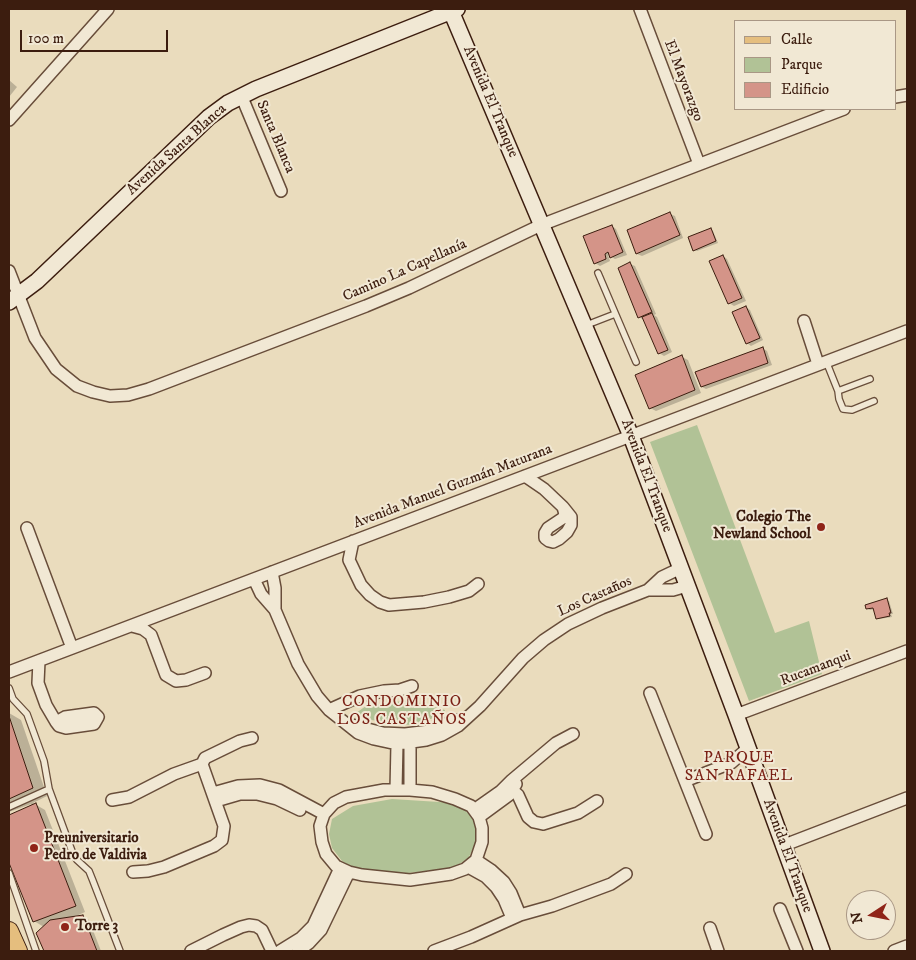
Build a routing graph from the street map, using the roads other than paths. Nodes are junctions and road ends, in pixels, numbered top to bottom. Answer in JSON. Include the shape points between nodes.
{"nodes":[{"id":1,"x":108,"y":9,"type":"edge"},
{"id":2,"x":640,"y":9,"type":"edge"},
{"id":3,"x":453,"y":10,"type":"edge"},
{"id":4,"x":242,"y":96,"type":"junction"},
{"id":5,"x":841,"y":110,"type":"edge"},
{"id":6,"x":9,"y":120,"type":"edge"},
{"id":7,"x":699,"y":164,"type":"junction"},
{"id":8,"x":282,"y":191,"type":"dead end"},
{"id":9,"x":541,"y":225,"type":"junction"},
{"id":10,"x":9,"y":271,"type":"edge"},
{"id":11,"x":598,"y":274,"type":"dead end"},
{"id":12,"x":14,"y":299,"type":"edge"},
{"id":13,"x":615,"y":314,"type":"junction"},
{"id":14,"x":804,"y":321,"type":"dead end"},
{"id":15,"x":584,"y":326,"type":"junction"},
{"id":16,"x":907,"y":330,"type":"edge"},
{"id":17,"x":636,"y":362,"type":"dead end"},
{"id":18,"x":822,"y":363,"type":"junction"},
{"id":19,"x":870,"y":380,"type":"dead end"},
{"id":20,"x":838,"y":391,"type":"junction"},
{"id":21,"x":874,"y":401,"type":"dead end"},
{"id":22,"x":631,"y":436,"type":"junction"},
{"id":23,"x":542,"y":469,"type":"junction"},
{"id":24,"x":525,"y":476,"type":"junction"},
{"id":25,"x":544,"y":489,"type":"junction"},
{"id":26,"x":563,"y":507,"type":"dead end"},
{"id":27,"x":27,"y":528,"type":"dead end"},
{"id":28,"x":353,"y":541,"type":"junction"},
{"id":29,"x":333,"y":549,"type":"junction"},
{"id":30,"x":349,"y":560,"type":"junction"},
{"id":31,"x":681,"y":568,"type":"junction"},
{"id":32,"x":272,"y":572,"type":"junction"},
{"id":33,"x":254,"y":579,"type":"junction"},
{"id":34,"x":478,"y":584,"type":"dead end"},
{"id":35,"x":688,"y":586,"type":"junction"},
{"id":36,"x":648,"y":590,"type":"junction"},
{"id":37,"x":275,"y":610,"type":"junction"},
{"id":38,"x":161,"y":614,"type":"junction"},
{"id":39,"x":132,"y":626,"type":"junction"},
{"id":40,"x":153,"y":639,"type":"junction"},
{"id":41,"x":72,"y":648,"type":"junction"},
{"id":42,"x":907,"y":651,"type":"edge"},
{"id":43,"x":39,"y":660,"type":"junction"},
{"id":44,"x":14,"y":670,"type":"edge"},
{"id":45,"x":205,"y":673,"type":"dead end"},
{"id":46,"x":38,"y":683,"type":"junction"},
{"id":47,"x":412,"y":686,"type":"dead end"},
{"id":48,"x":9,"y":688,"type":"edge"},
{"id":49,"x":650,"y":693,"type":"dead end"},
{"id":50,"x":329,"y":710,"type":"junction"},
{"id":51,"x":736,"y":715,"type":"junction"},
{"id":52,"x":56,"y":722,"type":"dead end"},
{"id":53,"x":347,"y":724,"type":"junction"},
{"id":54,"x":573,"y":734,"type":"dead end"},
{"id":55,"x":252,"y":738,"type":"dead end"},
{"id":56,"x":408,"y":739,"type":"junction"},
{"id":57,"x":397,"y":744,"type":"junction"},
{"id":58,"x":748,"y":749,"type":"junction"},
{"id":59,"x":730,"y":763,"type":"junction"},
{"id":60,"x":202,"y":764,"type":"junction"},
{"id":61,"x":754,"y":767,"type":"junction"},
{"id":62,"x":520,"y":774,"type":"junction"},
{"id":63,"x":685,"y":781,"type":"junction"},
{"id":64,"x":49,"y":788,"type":"junction"},
{"id":65,"x":396,"y":790,"type":"junction"},
{"id":66,"x":410,"y":790,"type":"junction"},
{"id":67,"x":514,"y":790,"type":"junction"},
{"id":68,"x":502,"y":795,"type":"junction"},
{"id":69,"x":215,"y":797,"type":"junction"},
{"id":70,"x":907,"y":798,"type":"edge"},
{"id":71,"x":112,"y":800,"type":"dead end"},
{"id":72,"x":597,"y":801,"type":"dead end"},
{"id":73,"x":522,"y":806,"type":"junction"},
{"id":74,"x":9,"y":807,"type":"edge"},
{"id":75,"x":477,"y":813,"type":"junction"},
{"id":76,"x":323,"y":818,"type":"junction"},
{"id":77,"x":706,"y":834,"type":"dead end"},
{"id":78,"x":782,"y":846,"type":"junction"},
{"id":79,"x":472,"y":863,"type":"junction"},
{"id":80,"x":344,"y":870,"type":"junction"},
{"id":81,"x":132,"y":872,"type":"dead end"},
{"id":82,"x":9,"y":873,"type":"edge"},
{"id":83,"x":626,"y":874,"type":"dead end"},
{"id":84,"x":780,"y":909,"type":"dead end"},
{"id":85,"x":516,"y":916,"type":"junction"},
{"id":86,"x":710,"y":928,"type":"dead end"},
{"id":87,"x":9,"y":931,"type":"edge"},
{"id":88,"x":907,"y":946,"type":"edge"},
{"id":89,"x":18,"y":951,"type":"edge"},
{"id":90,"x":36,"y":951,"type":"edge"},
{"id":91,"x":120,"y":951,"type":"edge"},
{"id":92,"x":190,"y":951,"type":"edge"},
{"id":93,"x":272,"y":951,"type":"edge"},
{"id":94,"x":280,"y":951,"type":"edge"},
{"id":95,"x":298,"y":951,"type":"edge"},
{"id":96,"x":434,"y":951,"type":"edge"},
{"id":97,"x":718,"y":951,"type":"edge"},
{"id":98,"x":797,"y":951,"type":"edge"},
{"id":99,"x":822,"y":951,"type":"edge"},
{"id":100,"x":895,"y":951,"type":"edge"}],
"edges":[{"from":1,"to":6,"type":"street"},
{"from":2,"to":7,"type":"street","name":"El Mayorazgo"},
{"from":3,"to":4,"type":"main road","name":"Avenida Santa Blanca"},
{"from":3,"to":9,"type":"main road","name":"Avenida El Tranque"},
{"from":4,"to":8,"type":"street","name":"Santa Blanca"},
{"from":4,"to":12,"type":"main road","name":"Avenida Santa Blanca","via":[[209,117],[46,273]]},
{"from":5,"to":7,"type":"street","name":"Camino La Capellanía"},
{"from":7,"to":9,"type":"street","name":"Camino La Capellanía"},
{"from":9,"to":12,"type":"street","name":"Camino La Capellanía","via":[[366,306],[128,395],[92,392],[62,375],[40,348]]},
{"from":9,"to":15,"type":"main road","name":"Avenida El Tranque"},
{"from":10,"to":12,"type":"street","name":"Camino La Capellanía"},
{"from":11,"to":13,"type":"lane"},
{"from":13,"to":15,"type":"lane"},
{"from":13,"to":17,"type":"lane"},
{"from":14,"to":18,"type":"street"},
{"from":15,"to":22,"type":"main road","name":"Avenida El Tranque"},
{"from":16,"to":18,"type":"street","name":"Avenida Manuel Guzmán Maturana"},
{"from":18,"to":20,"type":"lane"},
{"from":18,"to":22,"type":"street","name":"Avenida Manuel Guzmán Maturana"},
{"from":19,"to":20,"type":"lane"},
{"from":20,"to":21,"type":"lane","via":[[843,409],[847,411]]},
{"from":22,"to":23,"type":"street","name":"Avenida Manuel Guzmán Maturana"},
{"from":22,"to":31,"type":"main road","name":"Avenida El Tranque"},
{"from":23,"to":24,"type":"street","name":"Avenida Manuel Guzmán Maturana"},
{"from":23,"to":25,"type":"street"},
{"from":24,"to":25,"type":"street"},
{"from":24,"to":28,"type":"street","name":"Avenida Manuel Guzmán Maturana"},
{"from":25,"to":26,"type":"street"},
{"from":27,"to":41,"type":"street"},
{"from":28,"to":29,"type":"street","name":"Avenida Manuel Guzmán Maturana"},
{"from":28,"to":30,"type":"street"},
{"from":29,"to":30,"type":"street"},
{"from":29,"to":32,"type":"street","name":"Avenida Manuel Guzmán Maturana"},
{"from":30,"to":34,"type":"street","via":[[361,585],[370,595],[389,604],[449,597],[469,591]]},
{"from":31,"to":35,"type":"main road","name":"Avenida El Tranque"},
{"from":31,"to":36,"type":"street","name":"Los Castaños","via":[[662,577]]},
{"from":32,"to":33,"type":"street","name":"Avenida Manuel Guzmán Maturana"},
{"from":32,"to":37,"type":"street","name":"Los Castaños","via":[[276,588]]},
{"from":33,"to":37,"type":"street","name":"Los Castaños","via":[[261,594]]},
{"from":33,"to":38,"type":"street","name":"Avenida Manuel Guzmán Maturana"},
{"from":35,"to":36,"type":"street","name":"Los Castaños"},
{"from":35,"to":51,"type":"main road","name":"Avenida El Tranque"},
{"from":36,"to":56,"type":"street","name":"Los Castaños","via":[[585,615],[550,636],[523,658],[468,715]]},
{"from":37,"to":50,"type":"street","name":"Los Castaños","via":[[298,664]]},
{"from":38,"to":39,"type":"street","name":"Avenida Manuel Guzmán Maturana"},
{"from":38,"to":40,"type":"street","via":[[155,624]]},
{"from":39,"to":40,"type":"street","via":[[143,629]]},
{"from":39,"to":41,"type":"street","name":"Avenida Manuel Guzmán Maturana"},
{"from":40,"to":45,"type":"street","via":[[166,675],[176,681]]},
{"from":41,"to":43,"type":"street","name":"Avenida Manuel Guzmán Maturana"},
{"from":42,"to":51,"type":"street","name":"Rucamanqui"},
{"from":43,"to":44,"type":"street","name":"Avenida Manuel Guzmán Maturana"},
{"from":43,"to":46,"type":"street"},
{"from":44,"to":46,"type":"street","via":[[30,674]]},
{"from":46,"to":52,"type":"street"},
{"from":47,"to":50,"type":"street","via":[[360,696]]},
{"from":48,"to":64,"type":"lane","via":[[13,699],[26,714],[44,761]]},
{"from":49,"to":63,"type":"street"},
{"from":50,"to":53,"type":"street","name":"Los Castaños"},
{"from":51,"to":58,"type":"main road","name":"Avenida El Tranque"},
{"from":53,"to":56,"type":"street","name":"Los Castaños"},
{"from":53,"to":57,"type":"street","name":"Los Castaños","via":[[365,737]]},
{"from":54,"to":62,"type":"street","via":[[556,743]]},
{"from":55,"to":60,"type":"street","via":[[207,757]]},
{"from":56,"to":57,"type":"street"},
{"from":56,"to":66,"type":"street"},
{"from":57,"to":65,"type":"street"},
{"from":58,"to":59,"type":"street"},
{"from":58,"to":61,"type":"main road","name":"Avenida El Tranque"},
{"from":59,"to":61,"type":"street"},
{"from":59,"to":63,"type":"street"},
{"from":60,"to":69,"type":"street"},
{"from":60,"to":71,"type":"street","via":[[125,798]]},
{"from":61,"to":78,"type":"main road","name":"Avenida El Tranque"},
{"from":62,"to":67,"type":"street"},
{"from":62,"to":68,"type":"street","via":[[508,783]]},
{"from":63,"to":77,"type":"street"},
{"from":64,"to":74,"type":"lane"},
{"from":64,"to":91,"type":"lane","via":[[73,854],[93,881]]},
{"from":65,"to":66,"type":"street"},
{"from":65,"to":76,"type":"street","via":[[346,797],[334,803]]},
{"from":66,"to":75,"type":"street","via":[[455,798],[467,803]]},
{"from":67,"to":68,"type":"street","via":[[508,789]]},
{"from":67,"to":73,"type":"street"},
{"from":68,"to":73,"type":"street"},
{"from":68,"to":75,"type":"street"},
{"from":69,"to":76,"type":"street","via":[[238,786],[260,785],[279,790]]},
{"from":69,"to":81,"type":"street","via":[[224,826],[224,836],[219,843],[156,870]]},
{"from":70,"to":78,"type":"street"},
{"from":72,"to":73,"type":"street","via":[[585,810],[548,824],[531,820]]},
{"from":75,"to":79,"type":"street","via":[[482,835],[480,851]]},
{"from":76,"to":80,"type":"street","via":[[320,831],[324,848],[329,859]]},
{"from":78,"to":99,"type":"main road","name":"Avenida El Tranque"},
{"from":79,"to":80,"type":"street","via":[[451,874],[410,880]]},
{"from":79,"to":85,"type":"street","via":[[496,887]]},
{"from":80,"to":94,"type":"street","via":[[313,926]]},
{"from":80,"to":95,"type":"street","via":[[321,930]]},
{"from":82,"to":90,"type":"lane"},
{"from":83,"to":85,"type":"street","via":[[611,884]]},
{"from":84,"to":98,"type":"street"},
{"from":85,"to":96,"type":"street"},
{"from":86,"to":97,"type":"street"},
{"from":87,"to":89,"type":"main road"},
{"from":88,"to":100,"type":"street"},
{"from":92,"to":93,"type":"street","via":[[250,925],[262,930]]}]}
